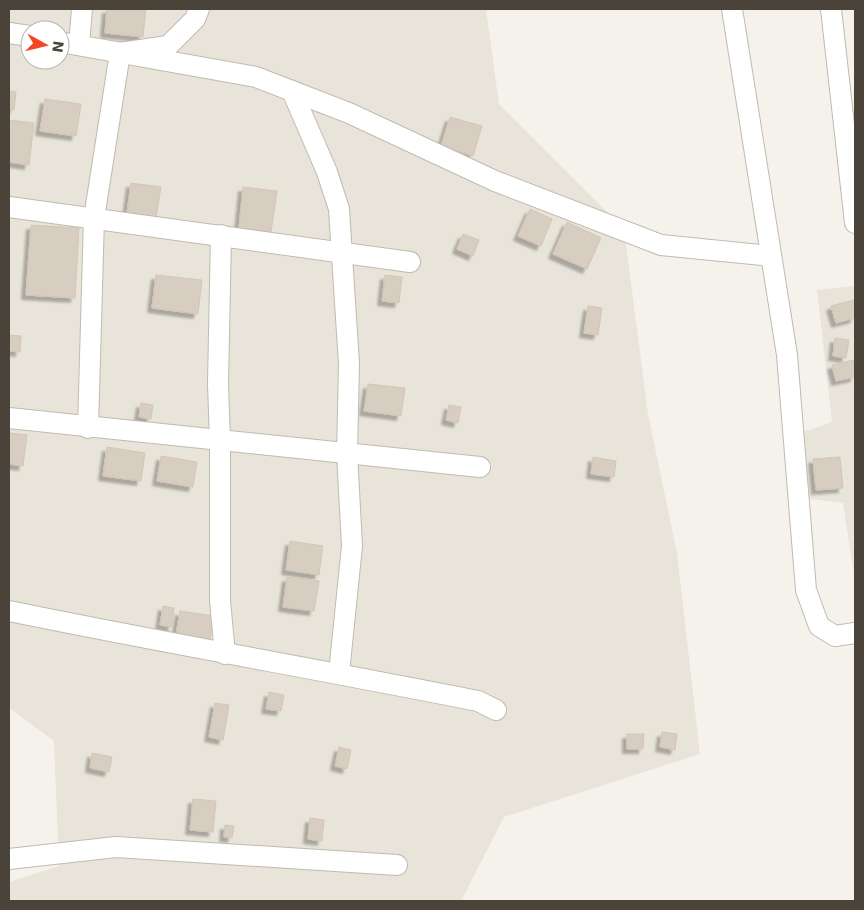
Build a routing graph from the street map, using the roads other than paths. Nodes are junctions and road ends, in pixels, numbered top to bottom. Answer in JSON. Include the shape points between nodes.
{"nodes":[{"id":1,"x":82,"y":9,"type":"edge"},
{"id":2,"x":199,"y":9,"type":"edge"},
{"id":3,"x":732,"y":9,"type":"edge"},
{"id":4,"x":831,"y":9,"type":"edge"},
{"id":5,"x":70,"y":44,"type":"edge"},
{"id":6,"x":120,"y":53,"type":"junction"},
{"id":7,"x":292,"y":91,"type":"junction"},
{"id":8,"x":9,"y":207,"type":"edge"},
{"id":9,"x":94,"y":218,"type":"junction"},
{"id":10,"x":855,"y":223,"type":"edge"},
{"id":11,"x":221,"y":235,"type":"junction"},
{"id":12,"x":342,"y":252,"type":"junction"},
{"id":13,"x":771,"y":256,"type":"junction"},
{"id":14,"x":410,"y":262,"type":"dead end"},
{"id":15,"x":9,"y":418,"type":"edge"},
{"id":16,"x":88,"y":428,"type":"junction"},
{"id":17,"x":220,"y":441,"type":"junction"},
{"id":18,"x":347,"y":454,"type":"junction"},
{"id":19,"x":480,"y":467,"type":"dead end"},
{"id":20,"x":9,"y":610,"type":"edge"},
{"id":21,"x":855,"y":633,"type":"edge"},
{"id":22,"x":225,"y":654,"type":"junction"},
{"id":23,"x":339,"y":673,"type":"junction"},
{"id":24,"x":496,"y":710,"type":"dead end"},
{"id":25,"x":9,"y":859,"type":"edge"},
{"id":26,"x":397,"y":865,"type":"dead end"}],
"edges":[{"from":1,"to":5,"type":"street"},
{"from":2,"to":6,"type":"street","via":[[195,19],[168,46]]},
{"from":3,"to":13,"type":"street"},
{"from":4,"to":10,"type":"street"},
{"from":5,"to":6,"type":"street"},
{"from":6,"to":7,"type":"street","via":[[256,77]]},
{"from":6,"to":9,"type":"street"},
{"from":7,"to":12,"type":"street","via":[[340,209]]},
{"from":7,"to":13,"type":"street","via":[[349,113],[495,181],[661,245]]},
{"from":8,"to":9,"type":"street"},
{"from":9,"to":11,"type":"street"},
{"from":9,"to":16,"type":"street"},
{"from":11,"to":12,"type":"street"},
{"from":11,"to":17,"type":"street"},
{"from":12,"to":14,"type":"street"},
{"from":12,"to":18,"type":"street","via":[[349,364]]},
{"from":13,"to":21,"type":"street","via":[[787,355],[806,590],[819,626],[835,636]]},
{"from":15,"to":16,"type":"street"},
{"from":16,"to":17,"type":"street"},
{"from":17,"to":18,"type":"street"},
{"from":17,"to":22,"type":"street","via":[[220,601]]},
{"from":18,"to":19,"type":"street"},
{"from":18,"to":23,"type":"street","via":[[352,546]]},
{"from":20,"to":22,"type":"street"},
{"from":22,"to":23,"type":"street"},
{"from":23,"to":24,"type":"street","via":[[478,702]]},
{"from":25,"to":26,"type":"street","via":[[116,846]]}]}
